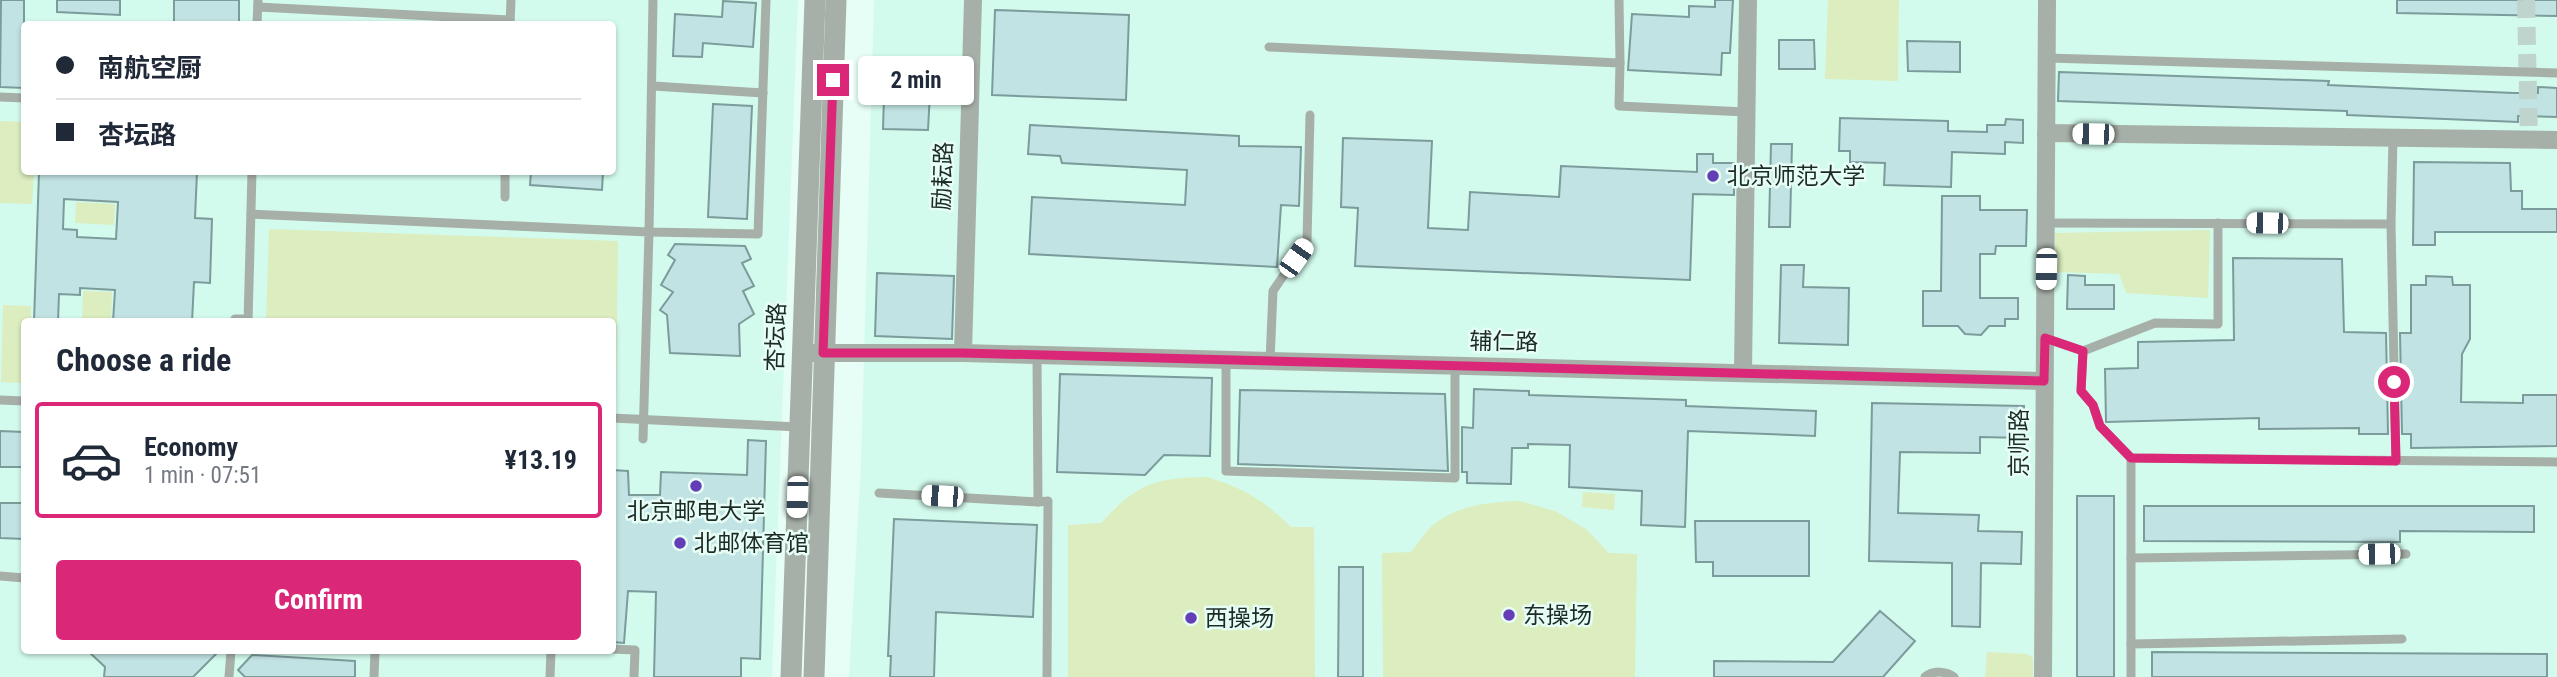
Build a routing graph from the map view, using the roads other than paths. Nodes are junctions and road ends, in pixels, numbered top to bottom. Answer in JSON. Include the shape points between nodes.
{"nodes":[{"id":1,"x":511,"y":0,"type":"edge"},
{"id":2,"x":653,"y":0,"type":"edge"},
{"id":3,"x":766,"y":0,"type":"edge"},
{"id":4,"x":815,"y":0,"type":"edge"},
{"id":5,"x":836,"y":0,"type":"edge"},
{"id":6,"x":973,"y":0,"type":"edge"},
{"id":7,"x":1619,"y":0,"type":"edge"},
{"id":8,"x":1748,"y":0,"type":"edge"},
{"id":9,"x":2048,"y":0,"type":"edge"},
{"id":10,"x":258,"y":4,"type":"edge"},
{"id":11,"x":496,"y":21,"type":"edge"},
{"id":12,"x":510,"y":21,"type":"edge"},
{"id":13,"x":1269,"y":47,"type":"dead end"},
{"id":14,"x":2047,"y":58,"type":"junction"},
{"id":15,"x":1620,"y":63,"type":"junction"},
{"id":16,"x":2557,"y":73,"type":"edge"},
{"id":17,"x":653,"y":86,"type":"junction"},
{"id":18,"x":763,"y":93,"type":"junction"},
{"id":19,"x":0,"y":97,"type":"edge"},
{"id":20,"x":21,"y":98,"type":"edge"},
{"id":21,"x":1746,"y":112,"type":"junction"},
{"id":22,"x":1310,"y":115,"type":"dead end"},
{"id":23,"x":2046,"y":133,"type":"junction"},
{"id":24,"x":2393,"y":138,"type":"junction"},
{"id":25,"x":2557,"y":141,"type":"edge"},
{"id":26,"x":253,"y":175,"type":"edge"},
{"id":27,"x":505,"y":175,"type":"edge"},
{"id":28,"x":505,"y":197,"type":"dead end"},
{"id":29,"x":251,"y":214,"type":"junction"},
{"id":30,"x":2046,"y":223,"type":"junction"},
{"id":31,"x":2218,"y":223,"type":"junction"},
{"id":32,"x":2391,"y":224,"type":"junction"},
{"id":33,"x":649,"y":232,"type":"junction"},
{"id":34,"x":248,"y":318,"type":"edge"},
{"id":35,"x":2045,"y":338,"type":"junction"},
{"id":36,"x":2083,"y":351,"type":"junction"},
{"id":37,"x":802,"y":353,"type":"junction"},
{"id":38,"x":823,"y":353,"type":"junction"},
{"id":39,"x":963,"y":353,"type":"junction"},
{"id":40,"x":1037,"y":355,"type":"junction"},
{"id":41,"x":1226,"y":360,"type":"junction"},
{"id":42,"x":1269,"y":361,"type":"junction"},
{"id":43,"x":1455,"y":366,"type":"junction"},
{"id":44,"x":1743,"y":372,"type":"junction"},
{"id":45,"x":2044,"y":381,"type":"junction"},
{"id":46,"x":0,"y":400,"type":"edge"},
{"id":47,"x":21,"y":401,"type":"edge"},
{"id":48,"x":616,"y":418,"type":"edge"},
{"id":49,"x":645,"y":419,"type":"junction"},
{"id":50,"x":799,"y":427,"type":"junction"},
{"id":51,"x":821,"y":428,"type":"junction"},
{"id":52,"x":643,"y":439,"type":"dead end"},
{"id":53,"x":2131,"y":458,"type":"junction"},
{"id":54,"x":2396,"y":461,"type":"junction"},
{"id":55,"x":2557,"y":461,"type":"edge"},
{"id":56,"x":879,"y":493,"type":"dead end"},
{"id":57,"x":1038,"y":502,"type":"junction"},
{"id":58,"x":2406,"y":554,"type":"dead end"},
{"id":59,"x":2131,"y":558,"type":"junction"},
{"id":60,"x":0,"y":576,"type":"edge"},
{"id":61,"x":21,"y":578,"type":"edge"},
{"id":62,"x":2402,"y":639,"type":"dead end"},
{"id":63,"x":2131,"y":644,"type":"junction"},
{"id":64,"x":616,"y":649,"type":"edge"},
{"id":65,"x":231,"y":654,"type":"edge"},
{"id":66,"x":375,"y":654,"type":"edge"},
{"id":67,"x":551,"y":654,"type":"edge"},
{"id":68,"x":229,"y":677,"type":"edge"},
{"id":69,"x":374,"y":677,"type":"edge"},
{"id":70,"x":550,"y":677,"type":"edge"},
{"id":71,"x":634,"y":677,"type":"edge"},
{"id":72,"x":791,"y":677,"type":"edge"},
{"id":73,"x":814,"y":677,"type":"edge"},
{"id":74,"x":1047,"y":677,"type":"edge"},
{"id":75,"x":1925,"y":677,"type":"edge"},
{"id":76,"x":1954,"y":677,"type":"edge"},
{"id":77,"x":2043,"y":677,"type":"edge"},
{"id":78,"x":2131,"y":677,"type":"edge"}],
"edges":[{"from":1,"to":12,"type":"lane"},
{"from":2,"to":17,"type":"lane"},
{"from":3,"to":18,"type":"lane"},
{"from":4,"to":37,"type":"street","name":"杏坛路"},
{"from":5,"to":38,"type":"street","name":"杏坛路"},
{"from":6,"to":39,"type":"street","name":"励耘路"},
{"from":7,"to":15,"type":"lane"},
{"from":8,"to":21,"type":"street"},
{"from":9,"to":14,"type":"street","name":"京师路"},
{"from":10,"to":11,"type":"lane"},
{"from":13,"to":15,"type":"lane"},
{"from":14,"to":16,"type":"lane"},
{"from":14,"to":23,"type":"street","name":"京师路"},
{"from":15,"to":21,"type":"lane","via":[[1619,106]]},
{"from":17,"to":18,"type":"lane"},
{"from":17,"to":33,"type":"lane"},
{"from":18,"to":33,"type":"lane","via":[[758,234]]},
{"from":19,"to":20,"type":"lane"},
{"from":21,"to":44,"type":"street"},
{"from":22,"to":42,"type":"lane","via":[[1307,242],[1273,291]]},
{"from":23,"to":24,"type":"street"},
{"from":23,"to":30,"type":"street","name":"京师路"},
{"from":24,"to":25,"type":"street"},
{"from":24,"to":32,"type":"lane"},
{"from":26,"to":29,"type":"lane"},
{"from":27,"to":28,"type":"lane"},
{"from":29,"to":33,"type":"lane"},
{"from":29,"to":34,"type":"lane"},
{"from":30,"to":31,"type":"lane"},
{"from":30,"to":35,"type":"street","name":"京师路"},
{"from":31,"to":32,"type":"lane"},
{"from":31,"to":36,"type":"lane","via":[[2218,324],[2155,323]]},
{"from":32,"to":54,"type":"lane"},
{"from":33,"to":49,"type":"lane"},
{"from":35,"to":36,"type":"lane"},
{"from":35,"to":45,"type":"street","name":"京师路"},
{"from":36,"to":53,"type":"lane","via":[[2081,391],[2093,405],[2100,426]]},
{"from":37,"to":38,"type":"street","name":"辅仁路"},
{"from":37,"to":50,"type":"street","name":"杏坛路"},
{"from":38,"to":39,"type":"street","name":"辅仁路"},
{"from":38,"to":51,"type":"street","name":"杏坛路"},
{"from":39,"to":40,"type":"street","name":"辅仁路"},
{"from":40,"to":41,"type":"street","name":"辅仁路"},
{"from":40,"to":57,"type":"lane"},
{"from":41,"to":42,"type":"street","name":"辅仁路"},
{"from":41,"to":43,"type":"lane","via":[[1226,471],[1455,478]]},
{"from":42,"to":43,"type":"street","name":"辅仁路"},
{"from":43,"to":44,"type":"street","name":"辅仁路"},
{"from":44,"to":45,"type":"street","name":"辅仁路"},
{"from":45,"to":77,"type":"street","name":"京师路"},
{"from":46,"to":47,"type":"lane"},
{"from":48,"to":49,"type":"lane"},
{"from":49,"to":50,"type":"lane"},
{"from":49,"to":52,"type":"lane"},
{"from":50,"to":51,"type":"lane"},
{"from":50,"to":72,"type":"street","name":"杏坛路"},
{"from":51,"to":73,"type":"street","name":"杏坛路"},
{"from":53,"to":54,"type":"lane"},
{"from":53,"to":59,"type":"lane"},
{"from":54,"to":55,"type":"lane"},
{"from":56,"to":57,"type":"lane"},
{"from":57,"to":74,"type":"lane","via":[[1048,501]]},
{"from":58,"to":59,"type":"lane"},
{"from":59,"to":63,"type":"lane"},
{"from":60,"to":61,"type":"lane"},
{"from":62,"to":63,"type":"lane"},
{"from":63,"to":78,"type":"lane"},
{"from":64,"to":71,"type":"lane","via":[[635,650]]},
{"from":65,"to":68,"type":"lane"},
{"from":66,"to":69,"type":"lane"},
{"from":67,"to":70,"type":"lane"},
{"from":75,"to":76,"type":"lane","via":[[1948,673]]}]}
